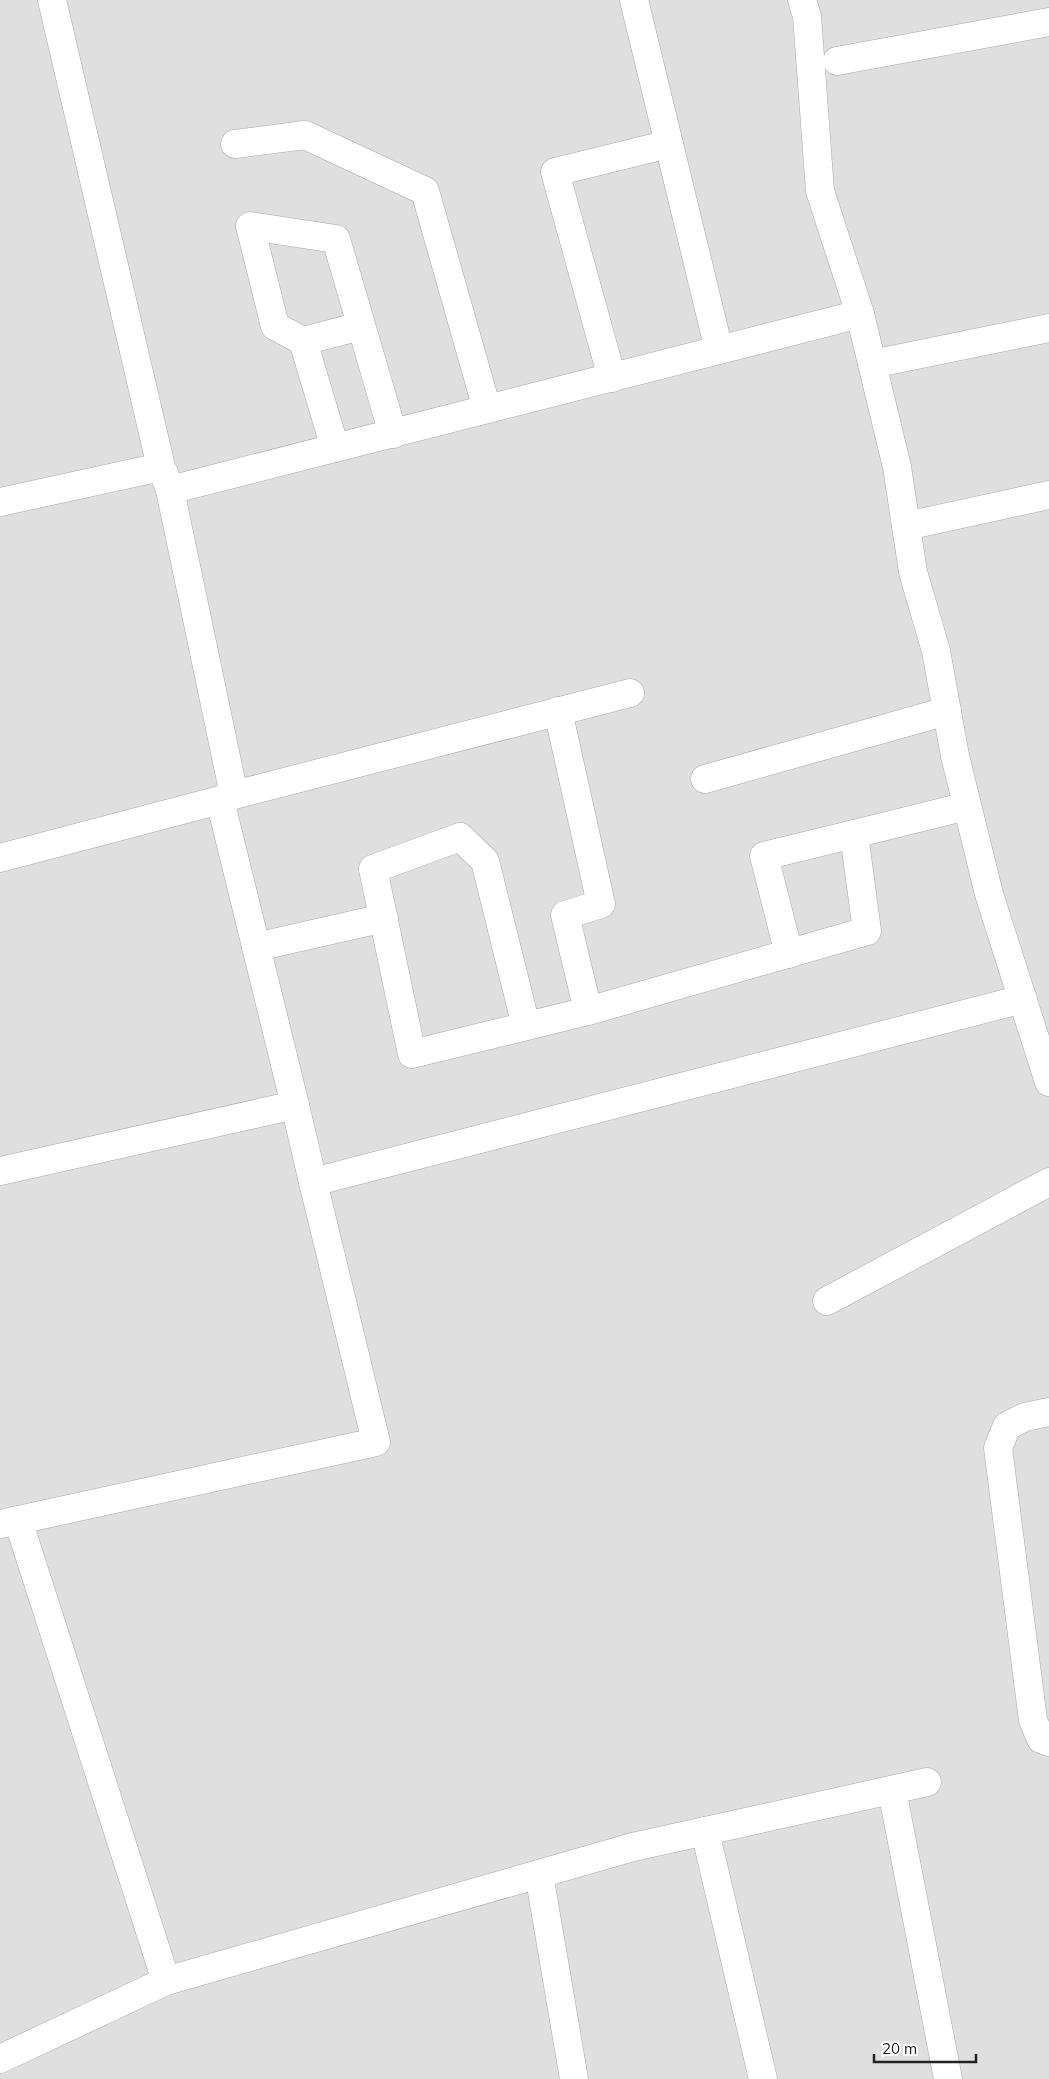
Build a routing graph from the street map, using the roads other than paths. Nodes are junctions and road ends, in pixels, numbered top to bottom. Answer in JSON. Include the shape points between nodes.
{"nodes":[{"id":1,"x":52,"y":0,"type":"edge"},
{"id":2,"x":634,"y":0,"type":"edge"},
{"id":3,"x":802,"y":0,"type":"edge"},
{"id":4,"x":1049,"y":22,"type":"edge"},
{"id":5,"x":837,"y":61,"type":"dead end"},
{"id":6,"x":235,"y":144,"type":"dead end"},
{"id":7,"x":669,"y":144,"type":"junction"},
{"id":8,"x":860,"y":314,"type":"junction"},
{"id":9,"x":361,"y":326,"type":"junction"},
{"id":10,"x":1049,"y":328,"type":"edge"},
{"id":11,"x":303,"y":341,"type":"junction"},
{"id":12,"x":719,"y":350,"type":"junction"},
{"id":13,"x":872,"y":364,"type":"junction"},
{"id":14,"x":612,"y":378,"type":"junction"},
{"id":15,"x":486,"y":410,"type":"junction"},
{"id":16,"x":393,"y":434,"type":"junction"},
{"id":17,"x":335,"y":448,"type":"junction"},
{"id":18,"x":166,"y":479,"type":"junction"},
{"id":19,"x":1049,"y":495,"type":"edge"},
{"id":20,"x":0,"y":502,"type":"edge"},
{"id":21,"x":906,"y":526,"type":"junction"},
{"id":22,"x":630,"y":693,"type":"dead end"},
{"id":23,"x":558,"y":711,"type":"junction"},
{"id":24,"x":947,"y":711,"type":"junction"},
{"id":25,"x":705,"y":779,"type":"dead end"},
{"id":26,"x":227,"y":798,"type":"junction"},
{"id":27,"x":967,"y":806,"type":"junction"},
{"id":28,"x":854,"y":834,"type":"junction"},
{"id":29,"x":0,"y":858,"type":"edge"},
{"id":30,"x":384,"y":918,"type":"junction"},
{"id":31,"x":256,"y":947,"type":"junction"},
{"id":32,"x":789,"y":954,"type":"junction"},
{"id":33,"x":1023,"y":999,"type":"junction"},
{"id":34,"x":588,"y":1011,"type":"junction"},
{"id":35,"x":526,"y":1026,"type":"junction"},
{"id":36,"x":1049,"y":1082,"type":"edge"},
{"id":37,"x":295,"y":1105,"type":"junction"},
{"id":38,"x":0,"y":1171,"type":"edge"},
{"id":39,"x":313,"y":1182,"type":"junction"},
{"id":40,"x":1049,"y":1182,"type":"edge"},
{"id":41,"x":827,"y":1301,"type":"dead end"},
{"id":42,"x":1049,"y":1412,"type":"edge"},
{"id":43,"x":9,"y":1522,"type":"edge"},
{"id":44,"x":1049,"y":1742,"type":"edge"},
{"id":45,"x":927,"y":1782,"type":"dead end"},
{"id":46,"x":892,"y":1790,"type":"junction"},
{"id":47,"x":705,"y":1831,"type":"junction"},
{"id":48,"x":539,"y":1874,"type":"junction"},
{"id":49,"x":166,"y":1981,"type":"junction"},
{"id":50,"x":2,"y":2053,"type":"edge"},
{"id":51,"x":574,"y":2079,"type":"edge"},
{"id":52,"x":763,"y":2079,"type":"edge"},
{"id":53,"x":948,"y":2079,"type":"edge"}],
"edges":[{"from":1,"to":18,"type":"street"},
{"from":2,"to":7,"type":"street"},
{"from":3,"to":8,"type":"street","via":[[807,16],[820,191]]},
{"from":4,"to":5,"type":"street"},
{"from":6,"to":15,"type":"street","via":[[305,134],[426,191]]},
{"from":7,"to":12,"type":"street"},
{"from":7,"to":14,"type":"street","via":[[555,172]]},
{"from":8,"to":12,"type":"street"},
{"from":8,"to":13,"type":"street"},
{"from":9,"to":11,"type":"street"},
{"from":9,"to":11,"type":"street","via":[[336,239],[250,226],[275,326]]},
{"from":9,"to":16,"type":"street"},
{"from":10,"to":13,"type":"street"},
{"from":11,"to":17,"type":"street"},
{"from":12,"to":14,"type":"street"},
{"from":13,"to":21,"type":"street","via":[[897,467]]},
{"from":14,"to":15,"type":"street"},
{"from":15,"to":16,"type":"street"},
{"from":16,"to":17,"type":"street"},
{"from":17,"to":18,"type":"street"},
{"from":18,"to":20,"type":"street"},
{"from":18,"to":26,"type":"street"},
{"from":19,"to":21,"type":"street"},
{"from":21,"to":24,"type":"street","via":[[913,572],[936,651]]},
{"from":22,"to":23,"type":"street"},
{"from":23,"to":26,"type":"street"},
{"from":23,"to":34,"type":"street","via":[[601,904],[565,915]]},
{"from":24,"to":25,"type":"street"},
{"from":24,"to":27,"type":"street"},
{"from":26,"to":29,"type":"street"},
{"from":26,"to":31,"type":"street"},
{"from":27,"to":28,"type":"street"},
{"from":27,"to":33,"type":"street","via":[[989,894]]},
{"from":28,"to":32,"type":"street","via":[[867,931]]},
{"from":28,"to":32,"type":"street","via":[[764,856]]},
{"from":30,"to":31,"type":"street"},
{"from":30,"to":35,"type":"street","via":[[412,1054]]},
{"from":30,"to":35,"type":"street","via":[[373,869],[460,837],[485,861]]},
{"from":31,"to":37,"type":"street"},
{"from":32,"to":34,"type":"street"},
{"from":33,"to":36,"type":"street"},
{"from":33,"to":39,"type":"street"},
{"from":34,"to":35,"type":"street"},
{"from":37,"to":38,"type":"street"},
{"from":37,"to":39,"type":"street"},
{"from":39,"to":43,"type":"street","via":[[376,1442]]},
{"from":40,"to":41,"type":"street"},
{"from":42,"to":44,"type":"street","via":[[1025,1417],[1007,1426],[998,1448],[1033,1720],[1041,1739]]},
{"from":43,"to":49,"type":"street"},
{"from":45,"to":46,"type":"street"},
{"from":46,"to":47,"type":"street"},
{"from":46,"to":53,"type":"street"},
{"from":47,"to":48,"type":"street","via":[[633,1847]]},
{"from":47,"to":52,"type":"street"},
{"from":48,"to":49,"type":"street"},
{"from":48,"to":51,"type":"street"},
{"from":49,"to":50,"type":"street"}]}
